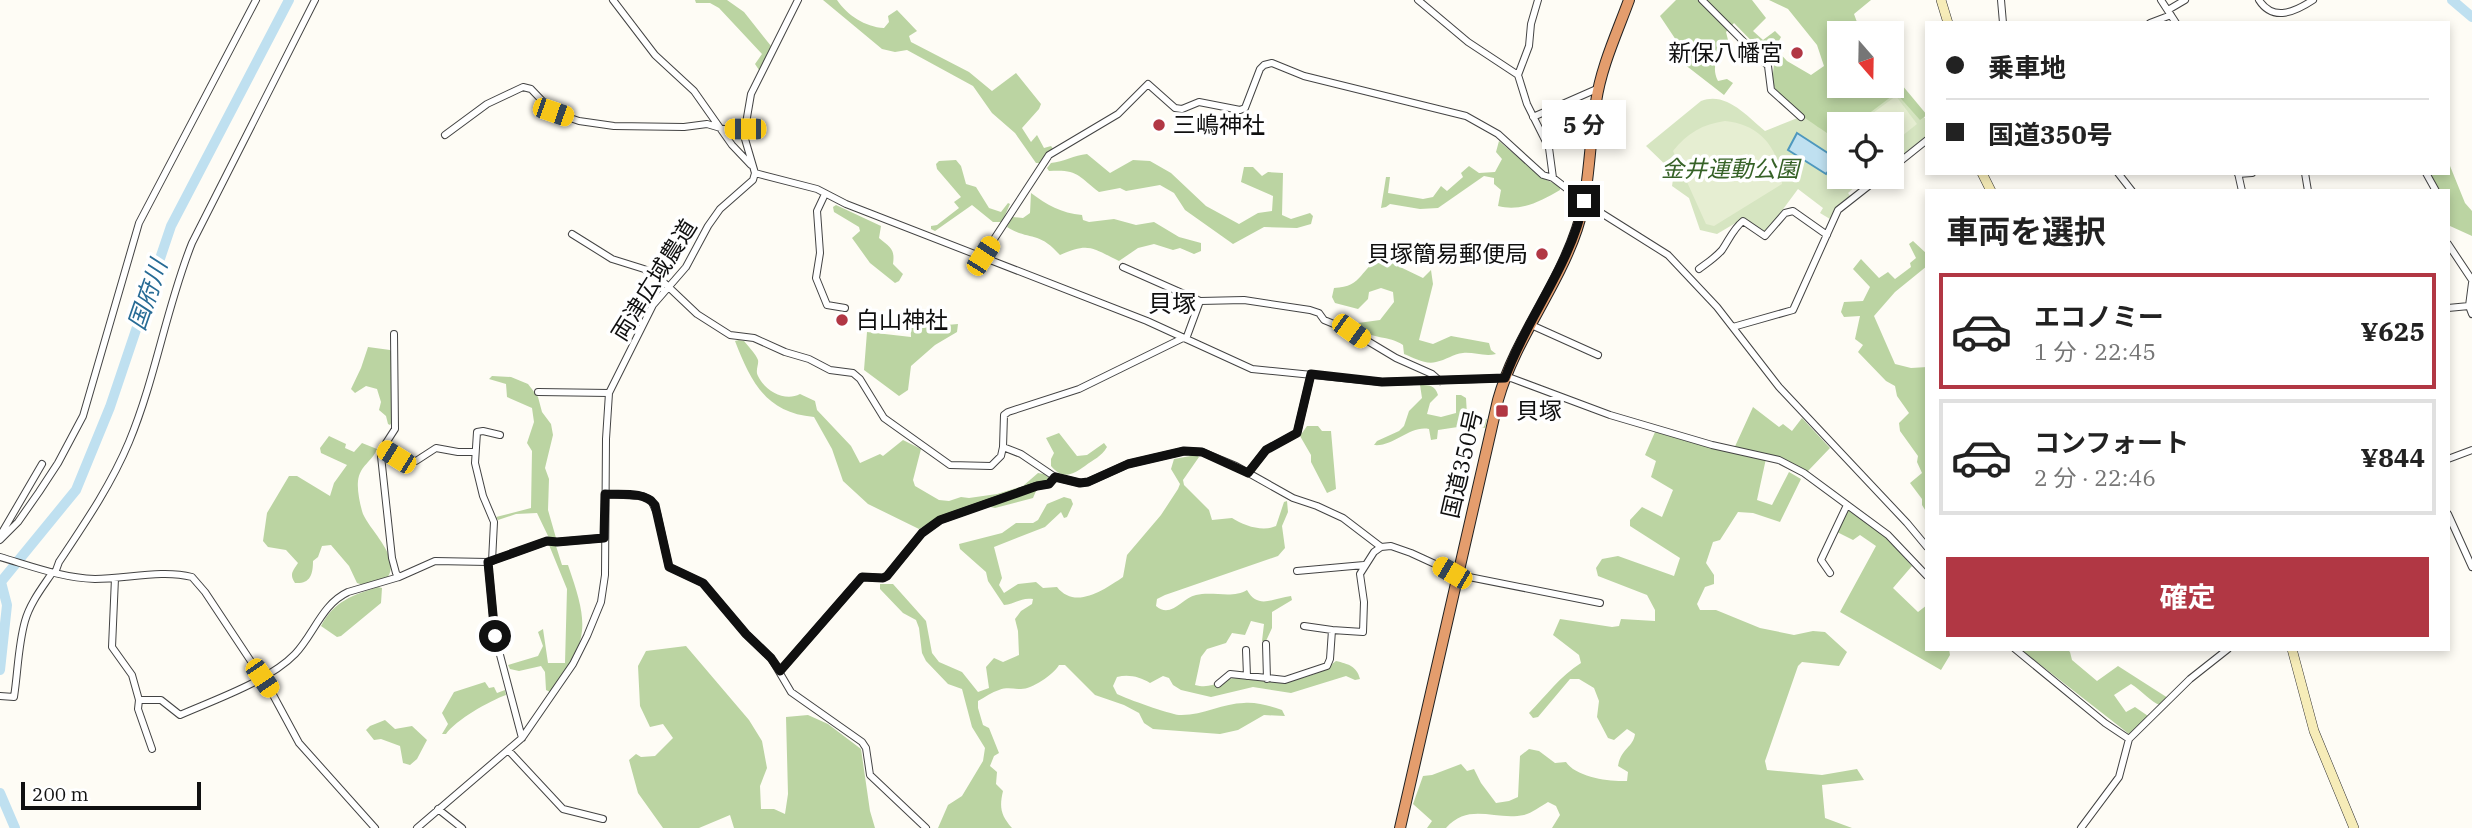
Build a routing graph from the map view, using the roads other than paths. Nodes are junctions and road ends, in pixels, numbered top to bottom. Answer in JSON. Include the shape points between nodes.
{"nodes":[{"id":1,"x":256,"y":0,"type":"edge"},
{"id":2,"x":315,"y":0,"type":"edge"},
{"id":3,"x":613,"y":0,"type":"edge"},
{"id":4,"x":798,"y":0,"type":"edge"},
{"id":5,"x":1418,"y":0,"type":"edge"},
{"id":6,"x":1538,"y":0,"type":"edge"},
{"id":7,"x":1629,"y":0,"type":"edge"},
{"id":8,"x":1702,"y":0,"type":"edge"},
{"id":9,"x":1941,"y":0,"type":"edge"},
{"id":10,"x":2001,"y":0,"type":"edge"},
{"id":11,"x":2161,"y":0,"type":"edge"},
{"id":12,"x":2185,"y":0,"type":"edge"},
{"id":13,"x":2259,"y":0,"type":"edge"},
{"id":14,"x":2313,"y":0,"type":"edge"},
{"id":15,"x":2169,"y":13,"type":"junction"},
{"id":16,"x":1947,"y":21,"type":"edge"},
{"id":17,"x":2003,"y":21,"type":"edge"},
{"id":18,"x":2154,"y":21,"type":"edge"},
{"id":19,"x":2175,"y":21,"type":"edge"},
{"id":20,"x":1518,"y":75,"type":"junction"},
{"id":21,"x":1599,"y":88,"type":"junction"},
{"id":22,"x":1533,"y":117,"type":"junction"},
{"id":23,"x":1801,"y":117,"type":"dead end"},
{"id":24,"x":718,"y":126,"type":"junction"},
{"id":25,"x":745,"y":129,"type":"junction"},
{"id":26,"x":446,"y":135,"type":"dead end"},
{"id":27,"x":1925,"y":142,"type":"edge"},
{"id":28,"x":1904,"y":158,"type":"edge"},
{"id":29,"x":754,"y":170,"type":"junction"},
{"id":30,"x":2120,"y":175,"type":"edge"},
{"id":31,"x":1553,"y":178,"type":"junction"},
{"id":32,"x":1865,"y":189,"type":"edge"},
{"id":33,"x":2130,"y":189,"type":"edge"},
{"id":34,"x":825,"y":194,"type":"junction"},
{"id":35,"x":1584,"y":201,"type":"junction"},
{"id":36,"x":572,"y":234,"type":"dead end"},
{"id":37,"x":1827,"y":234,"type":"junction"},
{"id":38,"x":2450,"y":247,"type":"edge"},
{"id":39,"x":983,"y":256,"type":"junction"},
{"id":40,"x":1123,"y":267,"type":"dead end"},
{"id":41,"x":1699,"y":269,"type":"dead end"},
{"id":42,"x":2472,"y":282,"type":"edge"},
{"id":43,"x":670,"y":287,"type":"junction"},
{"id":44,"x":1200,"y":301,"type":"junction"},
{"id":45,"x":2469,"y":306,"type":"junction"},
{"id":46,"x":845,"y":308,"type":"dead end"},
{"id":47,"x":2450,"y":308,"type":"edge"},
{"id":48,"x":2472,"y":314,"type":"edge"},
{"id":49,"x":1529,"y":324,"type":"junction"},
{"id":50,"x":1733,"y":327,"type":"junction"},
{"id":51,"x":394,"y":334,"type":"dead end"},
{"id":52,"x":1184,"y":339,"type":"junction"},
{"id":53,"x":1598,"y":355,"type":"dead end"},
{"id":54,"x":1311,"y":374,"type":"junction"},
{"id":55,"x":1505,"y":378,"type":"junction"},
{"id":56,"x":1440,"y":381,"type":"junction"},
{"id":57,"x":538,"y":392,"type":"dead end"},
{"id":58,"x":609,"y":393,"type":"junction"},
{"id":59,"x":500,"y":435,"type":"dead end"},
{"id":60,"x":1003,"y":447,"type":"junction"},
{"id":61,"x":383,"y":449,"type":"junction"},
{"id":62,"x":2472,"y":450,"type":"edge"},
{"id":63,"x":474,"y":452,"type":"junction"},
{"id":64,"x":2450,"y":458,"type":"edge"},
{"id":65,"x":42,"y":464,"type":"dead end"},
{"id":66,"x":1248,"y":473,"type":"junction"},
{"id":67,"x":1055,"y":477,"type":"junction"},
{"id":68,"x":605,"y":494,"type":"junction"},
{"id":69,"x":1847,"y":505,"type":"junction"},
{"id":70,"x":2450,"y":518,"type":"edge"},
{"id":71,"x":0,"y":538,"type":"edge"},
{"id":72,"x":604,"y":538,"type":"junction"},
{"id":73,"x":1925,"y":544,"type":"edge"},
{"id":74,"x":1381,"y":547,"type":"junction"},
{"id":75,"x":0,"y":557,"type":"edge"},
{"id":76,"x":490,"y":562,"type":"junction"},
{"id":77,"x":1364,"y":565,"type":"junction"},
{"id":78,"x":2472,"y":567,"type":"edge"},
{"id":79,"x":1297,"y":571,"type":"dead end"},
{"id":80,"x":53,"y":573,"type":"junction"},
{"id":81,"x":1830,"y":573,"type":"dead end"},
{"id":82,"x":1925,"y":574,"type":"edge"},
{"id":83,"x":1459,"y":575,"type":"junction"},
{"id":84,"x":399,"y":577,"type":"junction"},
{"id":85,"x":115,"y":578,"type":"junction"},
{"id":86,"x":1600,"y":603,"type":"dead end"},
{"id":87,"x":1304,"y":626,"type":"dead end"},
{"id":88,"x":1332,"y":630,"type":"junction"},
{"id":89,"x":1266,"y":644,"type":"dead end"},
{"id":90,"x":1247,"y":650,"type":"dead end"},
{"id":91,"x":2017,"y":651,"type":"edge"},
{"id":92,"x":2225,"y":651,"type":"edge"},
{"id":93,"x":2293,"y":651,"type":"edge"},
{"id":94,"x":780,"y":671,"type":"junction"},
{"id":95,"x":1247,"y":676,"type":"junction"},
{"id":96,"x":262,"y":678,"type":"junction"},
{"id":97,"x":1267,"y":679,"type":"junction"},
{"id":98,"x":1218,"y":684,"type":"dead end"},
{"id":99,"x":0,"y":695,"type":"edge"},
{"id":100,"x":139,"y":700,"type":"junction"},
{"id":101,"x":522,"y":738,"type":"junction"},
{"id":102,"x":2129,"y":739,"type":"junction"},
{"id":103,"x":152,"y":749,"type":"dead end"},
{"id":104,"x":509,"y":751,"type":"junction"},
{"id":105,"x":439,"y":809,"type":"junction"},
{"id":106,"x":603,"y":819,"type":"dead end"},
{"id":107,"x":375,"y":828,"type":"edge"},
{"id":108,"x":417,"y":828,"type":"edge"},
{"id":109,"x":462,"y":828,"type":"edge"},
{"id":110,"x":926,"y":828,"type":"edge"},
{"id":111,"x":1401,"y":828,"type":"edge"},
{"id":112,"x":2081,"y":828,"type":"edge"},
{"id":113,"x":2354,"y":828,"type":"edge"}],
"edges":[{"from":1,"to":71,"type":"street","via":[[139,223],[83,416],[39,492]]},
{"from":2,"to":80,"type":"street","via":[[192,243],[124,452]]},
{"from":3,"to":24,"type":"street","via":[[655,55],[694,91]]},
{"from":4,"to":25,"type":"street","via":[[751,94]]},
{"from":5,"to":20,"type":"street","via":[[1468,42]]},
{"from":6,"to":20,"type":"street"},
{"from":7,"to":21,"type":"highway","name":"国道350号"},
{"from":8,"to":23,"type":"street","via":[[1768,66],[1771,90]]},
{"from":9,"to":16,"type":"street"},
{"from":10,"to":17,"type":"street"},
{"from":11,"to":15,"type":"street"},
{"from":12,"to":15,"type":"street"},
{"from":13,"to":14,"type":"street","via":[[2267,10],[2286,14]]},
{"from":15,"to":18,"type":"street"},
{"from":15,"to":19,"type":"street"},
{"from":20,"to":22,"type":"street"},
{"from":21,"to":22,"type":"street"},
{"from":21,"to":35,"type":"highway","name":"国道350号"},
{"from":22,"to":31,"type":"street","via":[[1549,148]]},
{"from":24,"to":25,"type":"street"},
{"from":24,"to":26,"type":"street","via":[[632,127],[579,121],[553,112],[531,89],[523,87],[487,104]]},
{"from":24,"to":29,"type":"street"},
{"from":25,"to":29,"type":"street"},
{"from":27,"to":28,"type":"street"},
{"from":29,"to":34,"type":"street"},
{"from":29,"to":43,"type":"street","name":"両津広域農道","via":[[753,180],[708,226]]},
{"from":30,"to":33,"type":"street"},
{"from":31,"to":35,"type":"street"},
{"from":31,"to":39,"type":"street","via":[[1543,175],[1498,135],[1466,117],[1268,63],[1240,110],[1199,102],[1182,110],[1148,84],[1118,114],[1049,155]]},
{"from":32,"to":37,"type":"street","via":[[1839,210]]},
{"from":34,"to":39,"type":"street"},
{"from":34,"to":46,"type":"street","via":[[817,211],[820,253],[816,278],[827,305]]},
{"from":35,"to":49,"type":"highway","name":"国道350号","via":[[1565,258]]},
{"from":35,"to":50,"type":"street","via":[[1668,255]]},
{"from":36,"to":43,"type":"street"},
{"from":37,"to":41,"type":"street","via":[[1793,211],[1765,236],[1742,221],[1721,250]]},
{"from":37,"to":50,"type":"street","via":[[1793,310]]},
{"from":38,"to":42,"type":"street"},
{"from":39,"to":52,"type":"street"},
{"from":40,"to":44,"type":"street"},
{"from":42,"to":45,"type":"street"},
{"from":43,"to":58,"type":"street","name":"両津広域農道","via":[[653,305]]},
{"from":43,"to":60,"type":"street","via":[[697,314],[730,335],[754,338],[830,370],[853,373],[884,418],[950,465],[991,466]]},
{"from":44,"to":52,"type":"street"},
{"from":44,"to":56,"type":"street","via":[[1244,300],[1319,313],[1324,320]]},
{"from":45,"to":47,"type":"street"},
{"from":45,"to":48,"type":"street"},
{"from":49,"to":53,"type":"street"},
{"from":49,"to":55,"type":"highway","name":"国道350号"},
{"from":50,"to":73,"type":"street","via":[[1779,387]]},
{"from":51,"to":61,"type":"street","via":[[395,429]]},
{"from":52,"to":54,"type":"street","via":[[1252,369]]},
{"from":52,"to":60,"type":"street","via":[[1079,389],[1008,412],[1004,415]]},
{"from":54,"to":56,"type":"street","via":[[1382,382]]},
{"from":54,"to":66,"type":"street","via":[[1297,433],[1266,450]]},
{"from":55,"to":56,"type":"street"},
{"from":55,"to":69,"type":"street","via":[[1610,415],[1789,464]]},
{"from":55,"to":83,"type":"highway","name":"国道350号"},
{"from":57,"to":58,"type":"street"},
{"from":58,"to":68,"type":"street","name":"両津広域農道"},
{"from":59,"to":63,"type":"street","via":[[477,432]]},
{"from":60,"to":67,"type":"street"},
{"from":61,"to":63,"type":"street","via":[[408,461],[420,460],[436,448]]},
{"from":61,"to":84,"type":"street","via":[[392,558]]},
{"from":62,"to":64,"type":"street"},
{"from":63,"to":76,"type":"street","via":[[494,522]]},
{"from":65,"to":71,"type":"street"},
{"from":66,"to":67,"type":"street","via":[[1202,452],[1184,451],[1128,464],[1088,482]]},
{"from":66,"to":74,"type":"street","via":[[1343,518]]},
{"from":67,"to":94,"type":"street","via":[[1049,484],[931,526],[887,576],[862,577]]},
{"from":68,"to":72,"type":"street","name":"両津広域農道"},
{"from":68,"to":94,"type":"street","via":[[651,500],[669,567],[703,583]]},
{"from":69,"to":81,"type":"street","via":[[1821,560]]},
{"from":69,"to":82,"type":"street","via":[[1888,535]]},
{"from":70,"to":78,"type":"street"},
{"from":72,"to":76,"type":"street","via":[[547,541]]},
{"from":72,"to":101,"type":"street","name":"両津広域農道","via":[[601,602],[594,620],[573,664]]},
{"from":74,"to":77,"type":"street"},
{"from":74,"to":83,"type":"street","via":[[1411,552]]},
{"from":75,"to":80,"type":"street"},
{"from":76,"to":84,"type":"street","via":[[435,561]]},
{"from":76,"to":101,"type":"street","via":[[495,636]]},
{"from":77,"to":79,"type":"street"},
{"from":77,"to":88,"type":"street","via":[[1360,575],[1363,632]]},
{"from":80,"to":85,"type":"street"},
{"from":80,"to":99,"type":"street","via":[[24,622],[14,697]]},
{"from":83,"to":86,"type":"street"},
{"from":83,"to":111,"type":"highway","name":"国道350号"},
{"from":84,"to":96,"type":"street","via":[[341,595],[296,654]]},
{"from":85,"to":96,"type":"street","via":[[192,577]]},
{"from":85,"to":100,"type":"street","via":[[112,647],[135,680]]},
{"from":87,"to":88,"type":"street"},
{"from":88,"to":97,"type":"street","via":[[1326,666],[1285,680]]},
{"from":89,"to":97,"type":"street"},
{"from":90,"to":95,"type":"street"},
{"from":91,"to":102,"type":"street"},
{"from":92,"to":102,"type":"street"},
{"from":93,"to":113,"type":"street","via":[[2314,731]]},
{"from":94,"to":110,"type":"street","via":[[791,692],[862,742],[870,775]]},
{"from":95,"to":97,"type":"street"},
{"from":95,"to":98,"type":"street","via":[[1230,674]]},
{"from":96,"to":100,"type":"street","via":[[180,715],[161,699]]},
{"from":96,"to":107,"type":"street","via":[[299,743]]},
{"from":100,"to":103,"type":"street"},
{"from":101,"to":104,"type":"street","name":"両津広域農道"},
{"from":102,"to":112,"type":"street","via":[[2119,777]]},
{"from":104,"to":105,"type":"street","name":"両津広域農道"},
{"from":104,"to":106,"type":"street","via":[[563,809]]},
{"from":105,"to":108,"type":"street","name":"両津広域農道"},
{"from":105,"to":109,"type":"street"}]}
